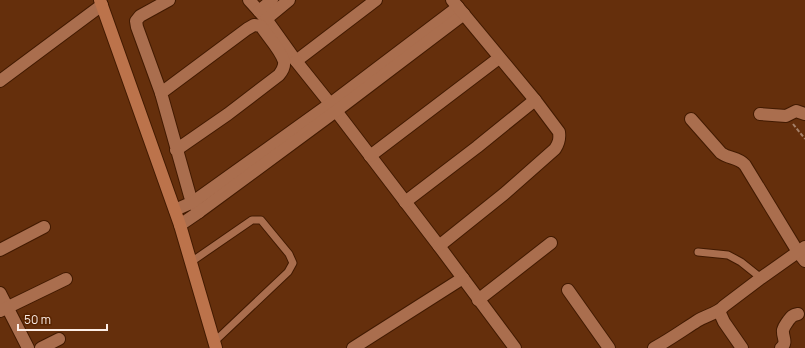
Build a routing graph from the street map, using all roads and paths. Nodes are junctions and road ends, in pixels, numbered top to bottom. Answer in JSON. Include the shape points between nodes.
{"nodes":[{"id":1,"x":169,"y":0,"type":"edge"},
{"id":2,"x":250,"y":0,"type":"edge"},
{"id":3,"x":272,"y":0,"type":"edge"},
{"id":4,"x":289,"y":0,"type":"edge"},
{"id":5,"x":376,"y":0,"type":"edge"},
{"id":6,"x":101,"y":2,"type":"edge"},
{"id":7,"x":458,"y":5,"type":"edge"},
{"id":8,"x":262,"y":15,"type":"junction"},
{"id":9,"x":499,"y":58,"type":"junction"},
{"id":10,"x":296,"y":62,"type":"junction"},
{"id":11,"x":0,"y":81,"type":"edge"},
{"id":12,"x":161,"y":93,"type":"junction"},
{"id":13,"x":535,"y":100,"type":"junction"},
{"id":14,"x":333,"y":107,"type":"junction"},
{"id":15,"x":760,"y":114,"type":"dead end"},
{"id":16,"x":805,"y":114,"type":"edge"},
{"id":17,"x":786,"y":116,"type":"junction"},
{"id":18,"x":691,"y":118,"type":"dead end"},
{"id":19,"x":805,"y":139,"type":"edge"},
{"id":20,"x":176,"y":150,"type":"junction"},
{"id":21,"x":370,"y":156,"type":"junction"},
{"id":22,"x":405,"y":202,"type":"junction"},
{"id":23,"x":196,"y":207,"type":"junction"},
{"id":24,"x":175,"y":210,"type":"junction"},
{"id":25,"x":180,"y":225,"type":"junction"},
{"id":26,"x":44,"y":228,"type":"dead end"},
{"id":27,"x":551,"y":243,"type":"dead end"},
{"id":28,"x":439,"y":246,"type":"junction"},
{"id":29,"x":0,"y":250,"type":"edge"},
{"id":30,"x":698,"y":252,"type":"dead end"},
{"id":31,"x":803,"y":254,"type":"edge"},
{"id":32,"x":191,"y":262,"type":"junction"},
{"id":33,"x":463,"y":278,"type":"junction"},
{"id":34,"x":761,"y":278,"type":"junction"},
{"id":35,"x":66,"y":279,"type":"dead end"},
{"id":36,"x":568,"y":290,"type":"dead end"},
{"id":37,"x":0,"y":293,"type":"edge"},
{"id":38,"x":478,"y":300,"type":"junction"},
{"id":39,"x":4,"y":309,"type":"edge"},
{"id":40,"x":719,"y":311,"type":"junction"},
{"id":41,"x":798,"y":314,"type":"dead end"},
{"id":42,"x":59,"y":339,"type":"dead end"},
{"id":43,"x":215,"y":345,"type":"edge"},
{"id":44,"x":28,"y":348,"type":"edge"},
{"id":45,"x":41,"y":348,"type":"edge"},
{"id":46,"x":353,"y":348,"type":"edge"},
{"id":47,"x":514,"y":348,"type":"edge"},
{"id":48,"x":609,"y":348,"type":"edge"},
{"id":49,"x":654,"y":348,"type":"edge"},
{"id":50,"x":742,"y":348,"type":"edge"},
{"id":51,"x":781,"y":348,"type":"edge"}],
"edges":[{"from":1,"to":12,"type":"street","via":[[140,16],[136,21]]},
{"from":2,"to":8,"type":"street"},
{"from":3,"to":8,"type":"street"},
{"from":4,"to":8,"type":"street"},
{"from":5,"to":10,"type":"street"},
{"from":6,"to":11,"type":"street"},
{"from":6,"to":24,"type":"street"},
{"from":7,"to":9,"type":"street"},
{"from":7,"to":14,"type":"street"},
{"from":8,"to":10,"type":"street"},
{"from":9,"to":13,"type":"street"},
{"from":9,"to":21,"type":"street"},
{"from":10,"to":14,"type":"street"},
{"from":12,"to":20,"type":"street"},
{"from":12,"to":20,"type":"street","via":[[254,25],[261,26],[284,62],[284,69],[279,75]]},
{"from":13,"to":22,"type":"street"},
{"from":13,"to":28,"type":"street","via":[[560,132],[560,142],[504,194]]},
{"from":14,"to":21,"type":"street"},
{"from":14,"to":23,"type":"street"},
{"from":15,"to":17,"type":"street"},
{"from":16,"to":17,"type":"street","via":[[796,111]]},
{"from":17,"to":19,"type":"path"},
{"from":18,"to":31,"type":"street","via":[[721,153],[742,161]]},
{"from":20,"to":23,"type":"street"},
{"from":21,"to":22,"type":"street"},
{"from":22,"to":28,"type":"street"},
{"from":23,"to":24,"type":"street"},
{"from":23,"to":25,"type":"street"},
{"from":24,"to":25,"type":"street"},
{"from":25,"to":32,"type":"street"},
{"from":26,"to":29,"type":"street"},
{"from":27,"to":38,"type":"street"},
{"from":28,"to":33,"type":"street"},
{"from":30,"to":34,"type":"lane","via":[[728,256],[741,262]]},
{"from":31,"to":34,"type":"street"},
{"from":32,"to":43,"type":"street"},
{"from":32,"to":43,"type":"lane","via":[[252,220],[261,220],[289,254],[293,263],[288,272]]},
{"from":33,"to":38,"type":"street"},
{"from":33,"to":46,"type":"street"},
{"from":34,"to":40,"type":"street"},
{"from":35,"to":39,"type":"street"},
{"from":36,"to":48,"type":"street"},
{"from":37,"to":39,"type":"street"},
{"from":38,"to":47,"type":"street"},
{"from":39,"to":44,"type":"street"},
{"from":40,"to":49,"type":"street","via":[[697,321]]},
{"from":40,"to":50,"type":"street"},
{"from":41,"to":51,"type":"street","via":[[791,317],[783,328],[785,342]]},
{"from":42,"to":45,"type":"street"}]}
